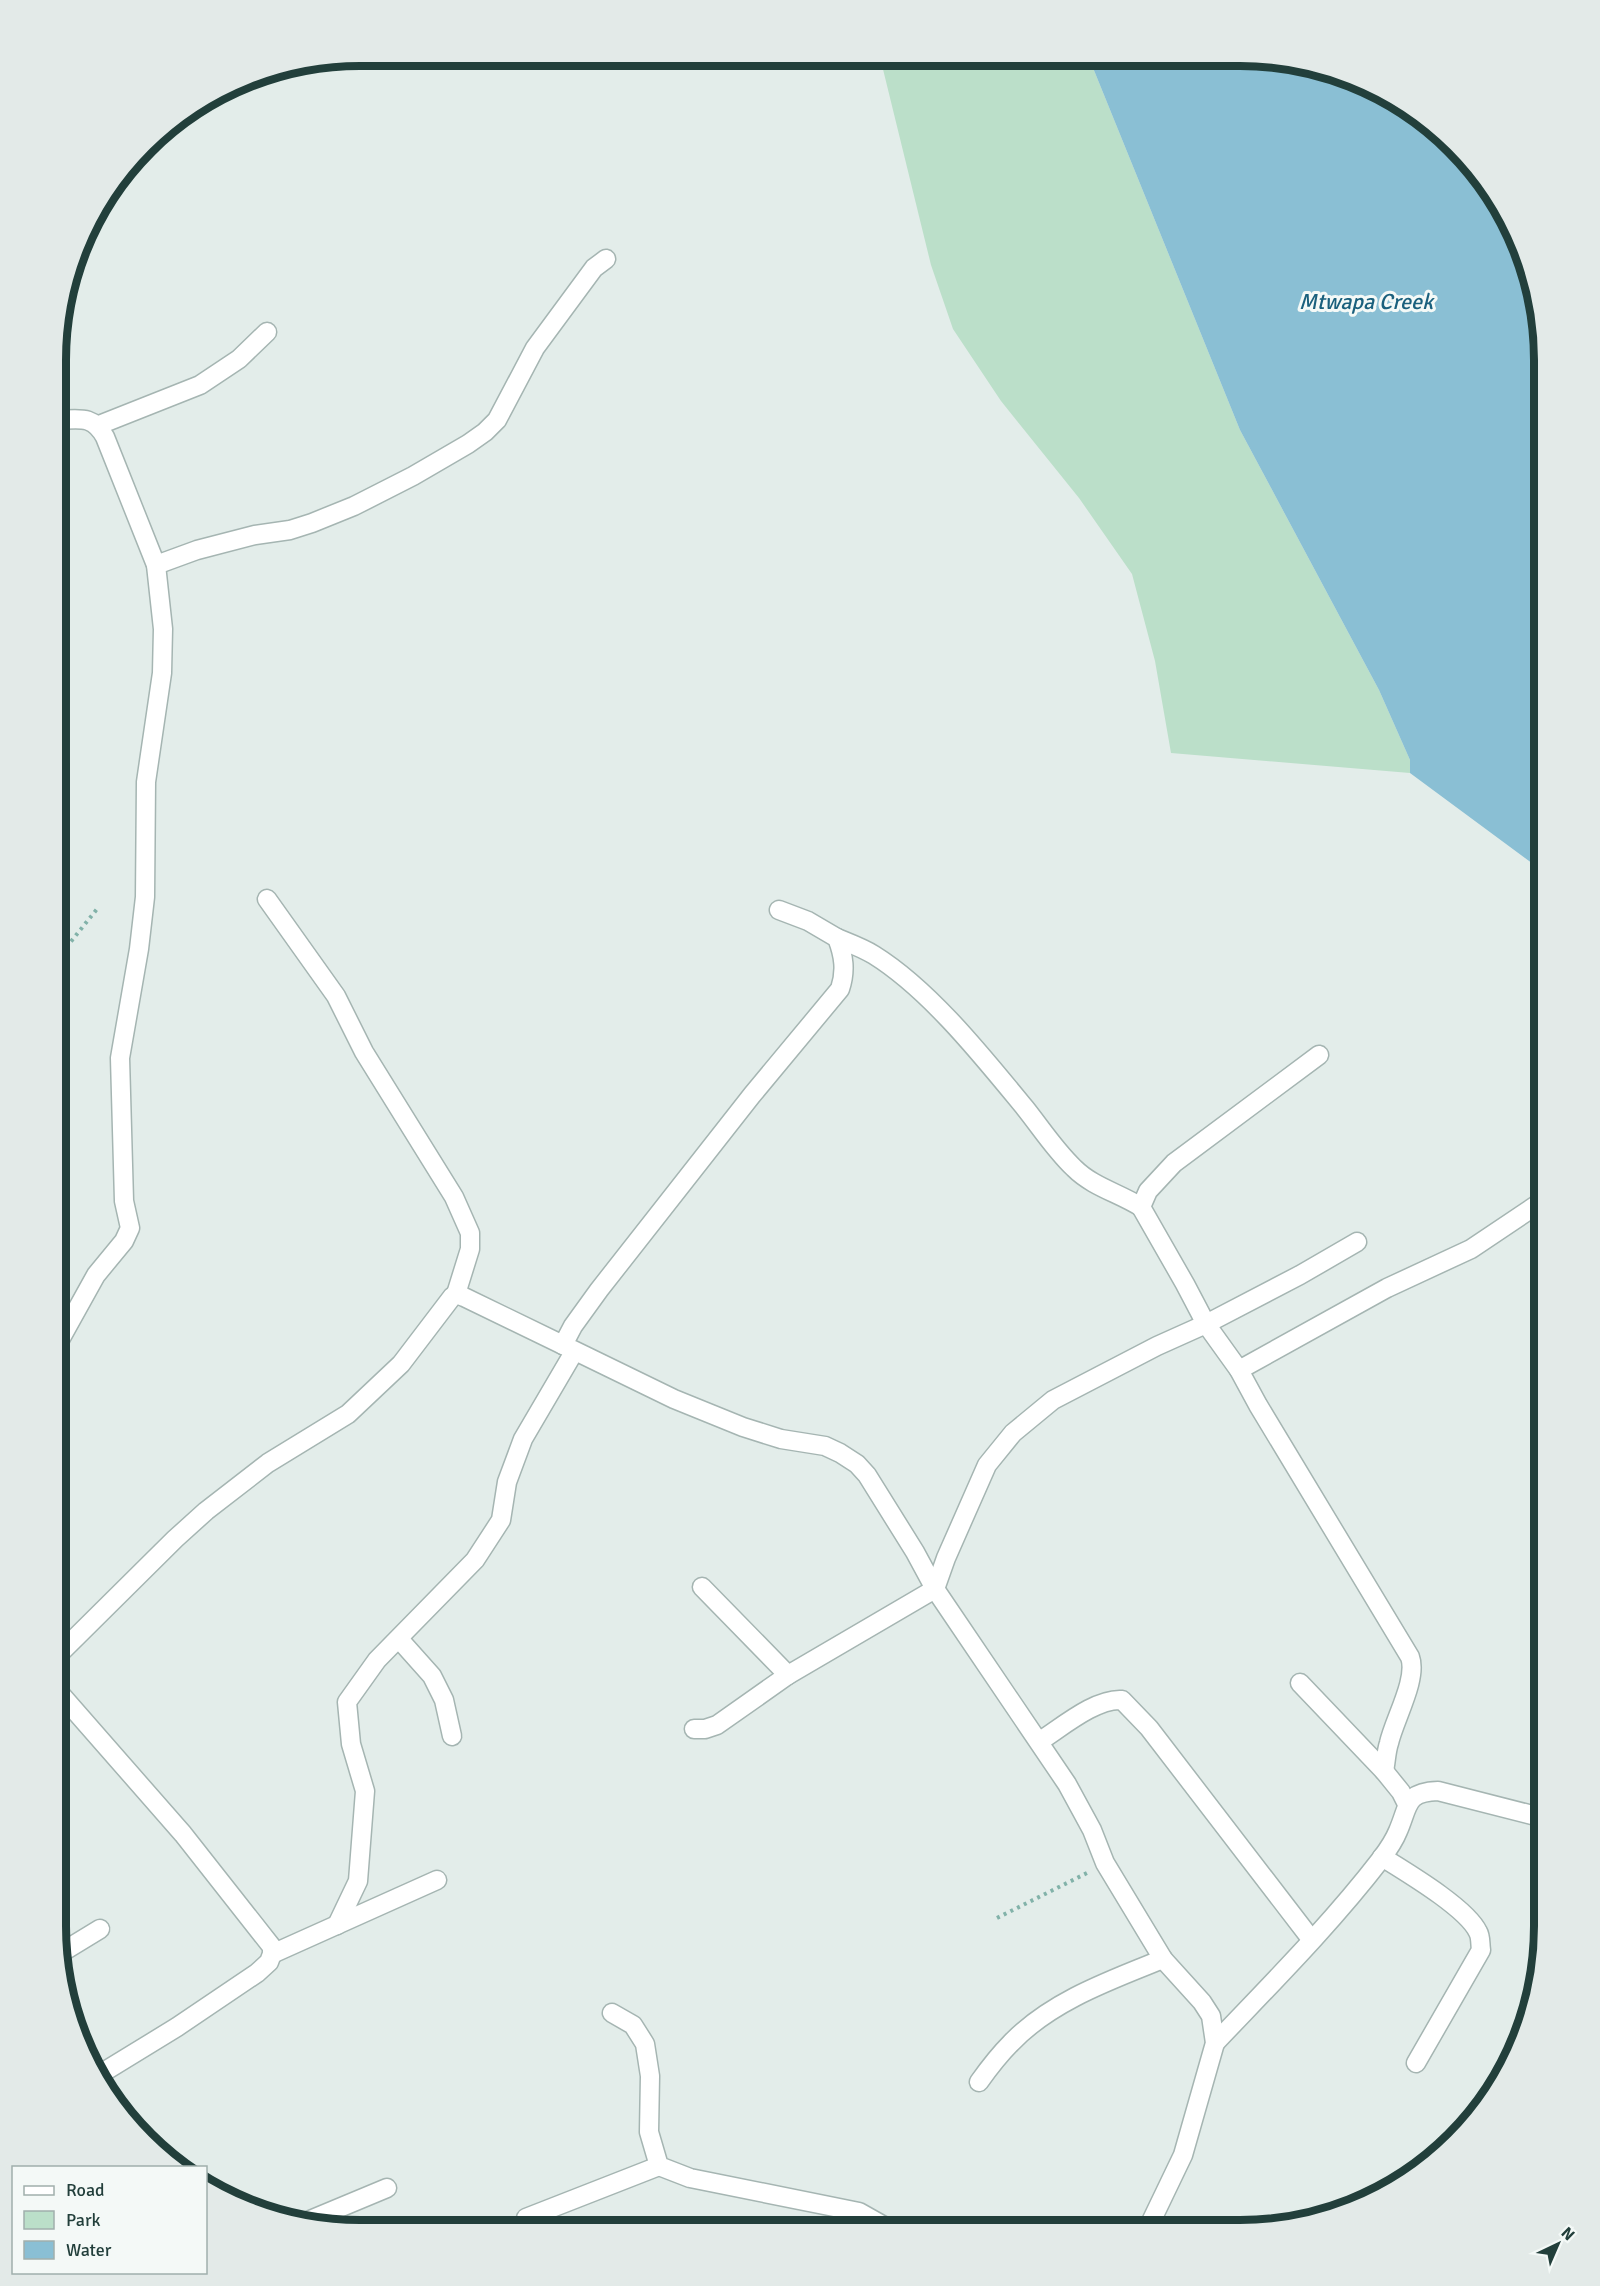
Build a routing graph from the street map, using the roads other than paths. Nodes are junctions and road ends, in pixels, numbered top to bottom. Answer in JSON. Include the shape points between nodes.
{"nodes":[{"id":1,"x":606,"y":259,"type":"dead end"},
{"id":2,"x":267,"y":332,"type":"dead end"},
{"id":3,"x":66,"y":419,"type":"edge"},
{"id":4,"x":99,"y":425,"type":"junction"},
{"id":5,"x":156,"y":565,"type":"junction"},
{"id":6,"x":267,"y":899,"type":"dead end"},
{"id":7,"x":779,"y":910,"type":"dead end"},
{"id":8,"x":837,"y":938,"type":"junction"},
{"id":9,"x":1319,"y":1055,"type":"dead end"},
{"id":10,"x":1141,"y":1207,"type":"junction"},
{"id":11,"x":1534,"y":1207,"type":"edge"},
{"id":12,"x":1357,"y":1242,"type":"dead end"},
{"id":13,"x":456,"y":1294,"type":"junction"},
{"id":14,"x":1206,"y":1324,"type":"junction"},
{"id":15,"x":66,"y":1329,"type":"edge"},
{"id":16,"x":568,"y":1349,"type":"junction"},
{"id":17,"x":1239,"y":1370,"type":"junction"},
{"id":18,"x":702,"y":1587,"type":"dead end"},
{"id":19,"x":935,"y":1589,"type":"junction"},
{"id":20,"x":399,"y":1639,"type":"junction"},
{"id":21,"x":66,"y":1647,"type":"edge"},
{"id":22,"x":788,"y":1675,"type":"junction"},
{"id":23,"x":1300,"y":1683,"type":"dead end"},
{"id":24,"x":66,"y":1700,"type":"edge"},
{"id":25,"x":694,"y":1729,"type":"dead end"},
{"id":26,"x":452,"y":1736,"type":"dead end"},
{"id":27,"x":1040,"y":1741,"type":"junction"},
{"id":28,"x":1384,"y":1771,"type":"junction"},
{"id":29,"x":1407,"y":1804,"type":"junction"},
{"id":30,"x":1534,"y":1815,"type":"edge"},
{"id":31,"x":1382,"y":1857,"type":"junction"},
{"id":32,"x":437,"y":1880,"type":"dead end"},
{"id":33,"x":337,"y":1925,"type":"junction"},
{"id":34,"x":100,"y":1929,"type":"dead end"},
{"id":35,"x":1311,"y":1939,"type":"junction"},
{"id":36,"x":67,"y":1949,"type":"edge"},
{"id":37,"x":272,"y":1954,"type":"junction"},
{"id":38,"x":1163,"y":1959,"type":"junction"},
{"id":39,"x":612,"y":2013,"type":"dead end"},
{"id":40,"x":1215,"y":2043,"type":"junction"},
{"id":41,"x":1416,"y":2063,"type":"dead end"},
{"id":42,"x":104,"y":2072,"type":"edge"},
{"id":43,"x":979,"y":2082,"type":"dead end"},
{"id":44,"x":659,"y":2166,"type":"junction"},
{"id":45,"x":387,"y":2188,"type":"dead end"},
{"id":46,"x":318,"y":2217,"type":"edge"},
{"id":47,"x":526,"y":2218,"type":"dead end"},
{"id":48,"x":875,"y":2220,"type":"edge"},
{"id":49,"x":1152,"y":2220,"type":"edge"}],
"edges":[{"from":1,"to":5,"type":"street","via":[[594,268],[535,348],[497,420],[485,432],[414,476],[312,523],[197,550]]},
{"from":2,"to":4,"type":"street","via":[[239,359],[200,385]]},
{"from":3,"to":4,"type":"street","via":[[82,418]]},
{"from":4,"to":5,"type":"street"},
{"from":5,"to":15,"type":"street","via":[[163,629],[162,673],[146,782],[145,897],[120,1058],[124,1201],[130,1228],[96,1275]]},
{"from":6,"to":13,"type":"street","via":[[336,996],[364,1052],[454,1197],[470,1233],[470,1249]]},
{"from":7,"to":8,"type":"street"},
{"from":8,"to":10,"type":"street","via":[[873,954],[918,989],[984,1060],[1076,1170],[1099,1187]]},
{"from":8,"to":16,"type":"street","via":[[844,965],[840,989],[599,1290],[573,1326]]},
{"from":9,"to":10,"type":"street","via":[[1174,1162],[1148,1191]]},
{"from":10,"to":14,"type":"street"},
{"from":11,"to":17,"type":"street","via":[[1471,1249],[1387,1288]]},
{"from":12,"to":14,"type":"street"},
{"from":13,"to":16,"type":"street"},
{"from":13,"to":21,"type":"street","via":[[401,1364],[348,1414],[268,1462],[206,1511]]},
{"from":14,"to":17,"type":"street"},
{"from":14,"to":19,"type":"street","via":[[1053,1400],[1012,1433],[987,1465]]},
{"from":16,"to":19,"type":"street","via":[[743,1427],[781,1439],[825,1446],[857,1464]]},
{"from":16,"to":20,"type":"street","via":[[523,1439],[507,1482],[501,1520],[475,1560]]},
{"from":17,"to":28,"type":"street","via":[[1413,1664]]},
{"from":18,"to":22,"type":"street"},
{"from":19,"to":22,"type":"street"},
{"from":19,"to":27,"type":"street"},
{"from":20,"to":26,"type":"street","via":[[432,1676],[444,1700]]},
{"from":20,"to":33,"type":"street","via":[[377,1660],[347,1702],[351,1744],[365,1791],[358,1881]]},
{"from":22,"to":25,"type":"street","via":[[717,1725]]},
{"from":23,"to":28,"type":"street"},
{"from":24,"to":37,"type":"street","via":[[183,1834],[272,1947]]},
{"from":27,"to":35,"type":"street","via":[[1100,1703],[1122,1700],[1149,1728]]},
{"from":27,"to":38,"type":"street","via":[[1092,1830],[1105,1863]]},
{"from":28,"to":29,"type":"street"},
{"from":29,"to":30,"type":"street","via":[[1424,1791],[1438,1791]]},
{"from":29,"to":31,"type":"street","via":[[1398,1833]]},
{"from":31,"to":35,"type":"street"},
{"from":31,"to":41,"type":"street","via":[[1428,1886],[1469,1919],[1479,1933],[1481,1950]]},
{"from":32,"to":33,"type":"street"},
{"from":33,"to":37,"type":"street"},
{"from":34,"to":36,"type":"street"},
{"from":35,"to":40,"type":"street"},
{"from":37,"to":42,"type":"street","via":[[257,1973]]},
{"from":38,"to":40,"type":"street","via":[[1211,2016]]},
{"from":38,"to":43,"type":"street","via":[[1097,1986],[1046,2014],[1011,2042]]},
{"from":39,"to":44,"type":"street","via":[[633,2025],[645,2044],[650,2076],[649,2133]]},
{"from":40,"to":49,"type":"street","via":[[1183,2155]]},
{"from":44,"to":47,"type":"street"},
{"from":44,"to":48,"type":"street","via":[[690,2178],[860,2212]]},
{"from":45,"to":46,"type":"street"}]}
